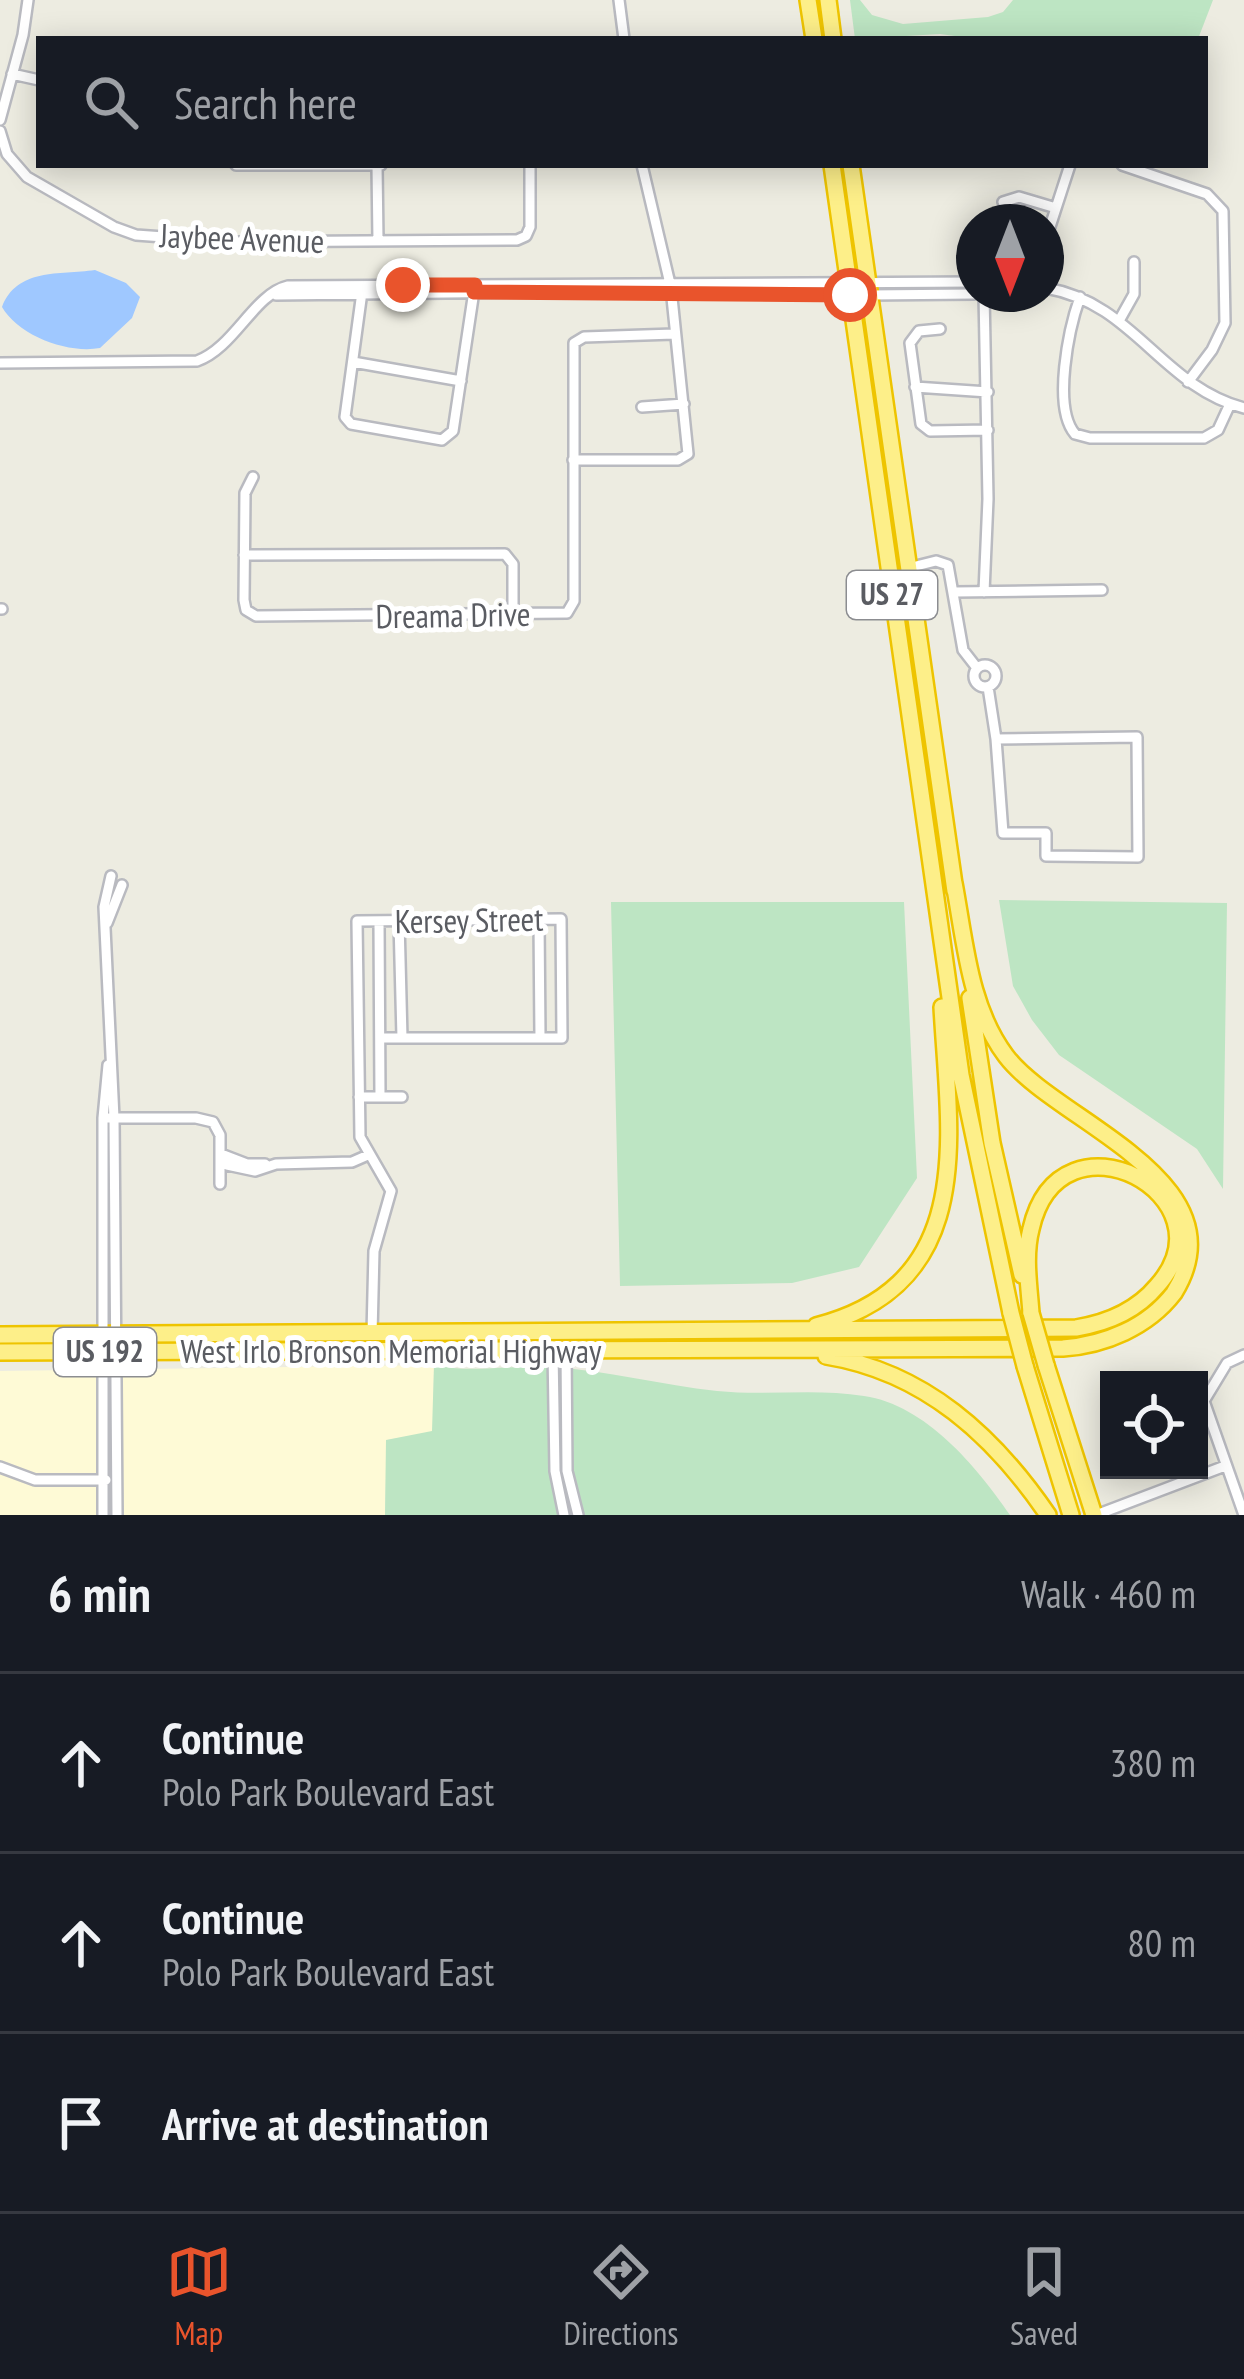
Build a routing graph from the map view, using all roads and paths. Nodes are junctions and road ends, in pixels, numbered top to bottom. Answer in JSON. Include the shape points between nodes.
{"nodes":[{"id":1,"x":28,"y":0,"type":"edge"},
{"id":2,"x":619,"y":0,"type":"edge"},
{"id":3,"x":808,"y":0,"type":"edge"},
{"id":4,"x":828,"y":0,"type":"edge"},
{"id":5,"x":624,"y":36,"type":"edge"},
{"id":6,"x":814,"y":36,"type":"edge"},
{"id":7,"x":833,"y":36,"type":"edge"},
{"id":8,"x":12,"y":74,"type":"junction"},
{"id":9,"x":36,"y":79,"type":"edge"},
{"id":10,"x":0,"y":120,"type":"edge"},
{"id":11,"x":0,"y":130,"type":"edge"},
{"id":12,"x":379,"y":168,"type":"edge"},
{"id":13,"x":530,"y":168,"type":"edge"},
{"id":14,"x":643,"y":168,"type":"edge"},
{"id":15,"x":832,"y":168,"type":"edge"},
{"id":16,"x":851,"y":168,"type":"edge"},
{"id":17,"x":1069,"y":168,"type":"edge"},
{"id":18,"x":1131,"y":168,"type":"edge"},
{"id":19,"x":1003,"y":202,"type":"dead end"},
{"id":20,"x":1043,"y":204,"type":"edge"},
{"id":21,"x":1057,"y":204,"type":"edge"},
{"id":22,"x":377,"y":242,"type":"junction"},
{"id":23,"x":1134,"y":262,"type":"dead end"},
{"id":24,"x":956,"y":284,"type":"edge"},
{"id":25,"x":670,"y":288,"type":"junction"},
{"id":26,"x":930,"y":288,"type":"junction"},
{"id":27,"x":362,"y":289,"type":"junction"},
{"id":28,"x":474,"y":289,"type":"junction"},
{"id":29,"x":849,"y":289,"type":"junction"},
{"id":30,"x":869,"y":289,"type":"junction"},
{"id":31,"x":956,"y":292,"type":"edge"},
{"id":32,"x":1064,"y":293,"type":"edge"},
{"id":33,"x":1080,"y":297,"type":"junction"},
{"id":34,"x":985,"y":312,"type":"edge"},
{"id":35,"x":1120,"y":320,"type":"junction"},
{"id":36,"x":940,"y":329,"type":"dead end"},
{"id":37,"x":674,"y":334,"type":"junction"},
{"id":38,"x":353,"y":362,"type":"junction"},
{"id":39,"x":0,"y":363,"type":"edge"},
{"id":40,"x":461,"y":382,"type":"junction"},
{"id":41,"x":1188,"y":382,"type":"junction"},
{"id":42,"x":915,"y":387,"type":"junction"},
{"id":43,"x":988,"y":392,"type":"junction"},
{"id":44,"x":684,"y":404,"type":"junction"},
{"id":45,"x":1230,"y":404,"type":"junction"},
{"id":46,"x":642,"y":407,"type":"dead end"},
{"id":47,"x":1244,"y":408,"type":"edge"},
{"id":48,"x":988,"y":430,"type":"junction"},
{"id":49,"x":573,"y":460,"type":"junction"},
{"id":50,"x":254,"y":477,"type":"dead end"},
{"id":51,"x":244,"y":555,"type":"junction"},
{"id":52,"x":908,"y":568,"type":"junction"},
{"id":53,"x":1102,"y":590,"type":"dead end"},
{"id":54,"x":955,"y":592,"type":"junction"},
{"id":55,"x":984,"y":592,"type":"junction"},
{"id":56,"x":513,"y":614,"type":"junction"},
{"id":57,"x":977,"y":668,"type":"junction"},
{"id":58,"x":988,"y":688,"type":"junction"},
{"id":59,"x":996,"y":739,"type":"junction"},
{"id":60,"x":111,"y":876,"type":"dead end"},
{"id":61,"x":953,"y":883,"type":"junction"},
{"id":62,"x":122,"y":885,"type":"dead end"},
{"id":63,"x":937,"y":908,"type":"junction"},
{"id":64,"x":539,"y":920,"type":"junction"},
{"id":65,"x":379,"y":921,"type":"junction"},
{"id":66,"x":399,"y":921,"type":"junction"},
{"id":67,"x":107,"y":923,"type":"junction"},
{"id":68,"x":380,"y":1038,"type":"junction"},
{"id":69,"x":402,"y":1038,"type":"junction"},
{"id":70,"x":540,"y":1038,"type":"junction"},
{"id":71,"x":402,"y":1096,"type":"dead end"},
{"id":72,"x":359,"y":1097,"type":"junction"},
{"id":73,"x":380,"y":1097,"type":"junction"},
{"id":74,"x":109,"y":1118,"type":"junction"},
{"id":75,"x":221,"y":1154,"type":"junction"},
{"id":76,"x":368,"y":1155,"type":"junction"},
{"id":77,"x":220,"y":1184,"type":"dead end"},
{"id":78,"x":1031,"y":1312,"type":"junction"},
{"id":79,"x":753,"y":1332,"type":"junction"},
{"id":80,"x":372,"y":1334,"type":"junction"},
{"id":81,"x":0,"y":1335,"type":"edge"},
{"id":82,"x":109,"y":1343,"type":"junction"},
{"id":83,"x":560,"y":1344,"type":"junction"},
{"id":84,"x":782,"y":1349,"type":"junction"},
{"id":85,"x":340,"y":1351,"type":"junction"},
{"id":86,"x":0,"y":1352,"type":"edge"},
{"id":87,"x":1244,"y":1355,"type":"edge"},
{"id":88,"x":102,"y":1442,"type":"junction"},
{"id":89,"x":117,"y":1442,"type":"junction"},
{"id":90,"x":1047,"y":1444,"type":"junction"},
{"id":91,"x":560,"y":1459,"type":"junction"},
{"id":92,"x":1225,"y":1466,"type":"junction"},
{"id":93,"x":0,"y":1468,"type":"edge"},
{"id":94,"x":103,"y":1480,"type":"junction"},
{"id":95,"x":117,"y":1480,"type":"junction"},
{"id":96,"x":103,"y":1515,"type":"edge"},
{"id":97,"x":117,"y":1515,"type":"edge"},
{"id":98,"x":564,"y":1515,"type":"edge"},
{"id":99,"x":578,"y":1515,"type":"edge"},
{"id":100,"x":1048,"y":1515,"type":"edge"},
{"id":101,"x":1072,"y":1515,"type":"edge"},
{"id":102,"x":1095,"y":1515,"type":"edge"},
{"id":103,"x":1244,"y":1515,"type":"edge"}],
"edges":[{"from":1,"to":8,"type":"street"},
{"from":2,"to":5,"type":"street"},
{"from":3,"to":6,"type":"highway"},
{"from":4,"to":7,"type":"highway"},
{"from":8,"to":9,"type":"street"},
{"from":8,"to":10,"type":"street"},
{"from":11,"to":22,"type":"street","name":"Jaybee Avenue","via":[[27,177],[136,235]]},
{"from":12,"to":22,"type":"street"},
{"from":13,"to":22,"type":"street","name":"Jaybee Avenue","via":[[526,236]]},
{"from":14,"to":25,"type":"street"},
{"from":15,"to":29,"type":"highway","number":"US 27"},
{"from":16,"to":30,"type":"highway","number":"US 27"},
{"from":17,"to":21,"type":"street"},
{"from":18,"to":41,"type":"street","via":[[1207,194],[1223,211],[1225,322]]},
{"from":19,"to":20,"type":"street"},
{"from":23,"to":35,"type":"street","via":[[1134,294]]},
{"from":24,"to":26,"type":"street"},
{"from":25,"to":28,"type":"street"},
{"from":25,"to":29,"type":"street"},
{"from":25,"to":37,"type":"street"},
{"from":26,"to":30,"type":"street"},
{"from":26,"to":31,"type":"street"},
{"from":27,"to":28,"type":"street"},
{"from":27,"to":38,"type":"street"},
{"from":27,"to":39,"type":"street","via":[[278,288],[216,352],[197,361]]},
{"from":28,"to":40,"type":"street"},
{"from":29,"to":30,"type":"street"},
{"from":29,"to":63,"type":"highway","number":"US 27"},
{"from":30,"to":52,"type":"highway","number":"US 27"},
{"from":32,"to":33,"type":"street"},
{"from":33,"to":35,"type":"street"},
{"from":33,"to":45,"type":"street","via":[[1066,340],[1066,418],[1075,434],[1204,438],[1219,430]]},
{"from":34,"to":43,"type":"street"},
{"from":35,"to":41,"type":"street"},
{"from":36,"to":42,"type":"street","via":[[911,340]]},
{"from":37,"to":44,"type":"street"},
{"from":37,"to":49,"type":"street","name":"Dreama Drive","via":[[574,343]]},
{"from":38,"to":40,"type":"street"},
{"from":38,"to":40,"type":"street","via":[[349,422],[438,440],[453,431]]},
{"from":41,"to":45,"type":"street"},
{"from":42,"to":43,"type":"street"},
{"from":42,"to":48,"type":"street","via":[[924,429]]},
{"from":43,"to":48,"type":"street"},
{"from":44,"to":46,"type":"street"},
{"from":44,"to":49,"type":"street","via":[[690,446],[678,460]]},
{"from":45,"to":47,"type":"street"},
{"from":48,"to":55,"type":"street"},
{"from":49,"to":56,"type":"street","name":"Dreama Drive","via":[[573,607]]},
{"from":50,"to":51,"type":"street","name":"Dreama Drive","via":[[245,493]]},
{"from":51,"to":56,"type":"street","name":"Dreama Drive","via":[[244,606],[256,616]]},
{"from":51,"to":56,"type":"street","via":[[505,554],[513,564]]},
{"from":52,"to":54,"type":"street","via":[[942,561]]},
{"from":52,"to":61,"type":"highway","number":"US 27"},
{"from":53,"to":55,"type":"street"},
{"from":54,"to":55,"type":"street"},
{"from":54,"to":57,"type":"street","via":[[963,650]]},
{"from":57,"to":58,"type":"street","via":[[975,682]]},
{"from":57,"to":58,"type":"street","via":[[996,673]]},
{"from":58,"to":59,"type":"street"},
{"from":59,"to":59,"type":"street","via":[[1138,736],[1138,857],[1046,856],[1046,833],[1003,833]]},
{"from":60,"to":67,"type":"street"},
{"from":61,"to":78,"type":"highway","number":"US 27","via":[[992,1142]]},
{"from":61,"to":84,"type":"highway","via":[[975,993],[997,1042],[1029,1079],[1172,1182],[1191,1220],[1188,1268],[1148,1318],[1091,1344]]},
{"from":62,"to":67,"type":"street"},
{"from":63,"to":79,"type":"highway","via":[[950,1159],[938,1223],[909,1269],[864,1307],[815,1326]]},
{"from":63,"to":90,"type":"highway","number":"US 27","bridge":true,"via":[[973,1145]]},
{"from":64,"to":66,"type":"street","name":"Kersey Street"},
{"from":64,"to":70,"type":"street"},
{"from":64,"to":70,"type":"street","name":"Kersey Street","via":[[561,919],[562,1038]]},
{"from":65,"to":66,"type":"street","name":"Kersey Street"},
{"from":65,"to":68,"type":"street"},
{"from":65,"to":72,"type":"street","name":"Kersey Street","via":[[357,921]]},
{"from":66,"to":69,"type":"street"},
{"from":67,"to":74,"type":"street"},
{"from":68,"to":69,"type":"street"},
{"from":68,"to":73,"type":"street"},
{"from":69,"to":70,"type":"street"},
{"from":71,"to":73,"type":"street"},
{"from":72,"to":73,"type":"street"},
{"from":72,"to":76,"type":"street","name":"Kersey Street"},
{"from":74,"to":75,"type":"street","via":[[206,1119],[218,1128]]},
{"from":74,"to":82,"type":"street"},
{"from":75,"to":76,"type":"street","via":[[247,1164]]},
{"from":75,"to":77,"type":"street"},
{"from":76,"to":80,"type":"street","name":"Kersey Street","via":[[391,1191],[371,1271]]},
{"from":78,"to":79,"type":"highway","via":[[1028,1240],[1052,1188],[1102,1166],[1153,1186],[1174,1223],[1172,1263],[1147,1297],[1105,1321],[1063,1329]]},
{"from":78,"to":102,"type":"highway","number":"US 27","bridge":true},
{"from":79,"to":83,"type":"highway","name":"West Irlo Bronson Memorial Highway","number":"US 192","via":[[604,1333]]},
{"from":80,"to":82,"type":"highway","name":"West Irlo Bronson Memorial Highway","number":"US 192"},
{"from":80,"to":83,"type":"highway","name":"West Irlo Bronson Memorial Highway","number":"US 192"},
{"from":80,"to":85,"type":"highway"},
{"from":81,"to":82,"type":"highway","name":"West Irlo Bronson Memorial Highway","number":"US 192"},
{"from":82,"to":85,"type":"highway","name":"West Irlo Bronson Memorial Highway","number":"US 192"},
{"from":82,"to":86,"type":"highway","name":"West Irlo Bronson Memorial Highway","number":"US 192"},
{"from":82,"to":88,"type":"street"},
{"from":82,"to":89,"type":"street"},
{"from":83,"to":84,"type":"highway","name":"West Irlo Bronson Memorial Highway","number":"US 192"},
{"from":83,"to":85,"type":"highway","name":"West Irlo Bronson Memorial Highway","number":"US 192"},
{"from":83,"to":91,"type":"street"},
{"from":84,"to":100,"type":"highway","via":[[855,1361],[926,1391],[986,1438]]},
{"from":87,"to":92,"type":"street","via":[[1227,1363],[1204,1401]]},
{"from":88,"to":89,"type":"street"},
{"from":88,"to":94,"type":"street"},
{"from":89,"to":95,"type":"street"},
{"from":90,"to":101,"type":"highway","number":"US 27"},
{"from":90,"to":102,"type":"highway","via":[[1076,1501]]},
{"from":91,"to":98,"type":"street"},
{"from":91,"to":99,"type":"street"},
{"from":92,"to":102,"type":"street"},
{"from":92,"to":103,"type":"street"},
{"from":93,"to":94,"type":"street","via":[[35,1480]]},
{"from":94,"to":95,"type":"street"},
{"from":94,"to":96,"type":"street"},
{"from":95,"to":97,"type":"street"}]}
